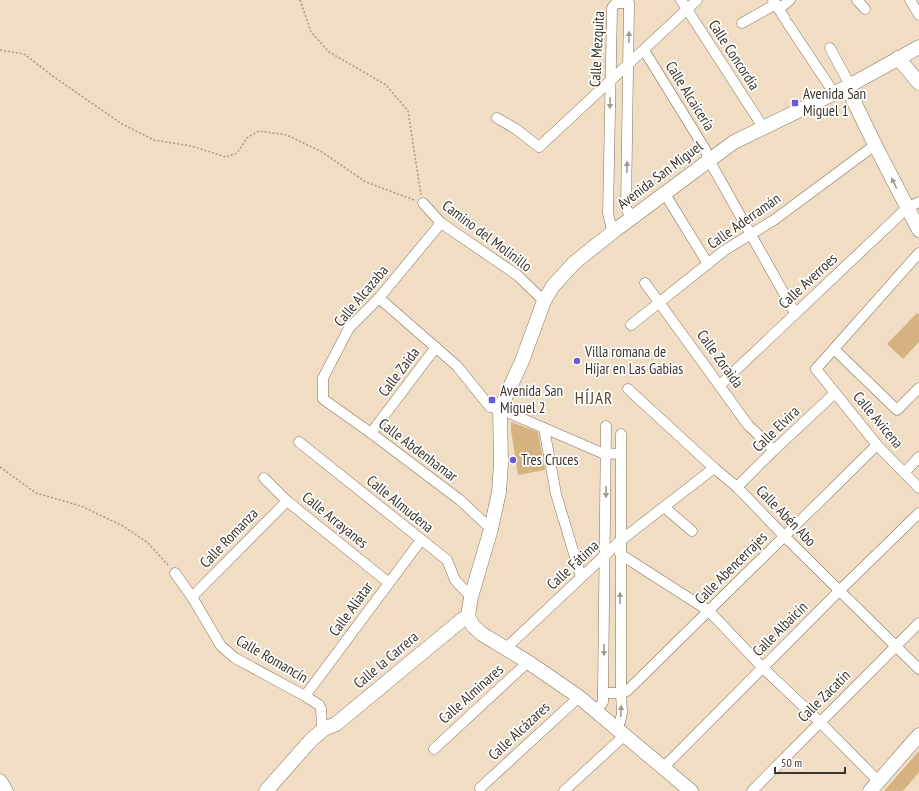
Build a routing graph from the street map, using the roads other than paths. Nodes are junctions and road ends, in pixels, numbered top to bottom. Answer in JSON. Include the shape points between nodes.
{"nodes":[{"id":1,"x":681,"y":0,"type":"edge"},
{"id":2,"x":697,"y":0,"type":"edge"},
{"id":3,"x":790,"y":0,"type":"edge"},
{"id":4,"x":858,"y":0,"type":"edge"},
{"id":5,"x":910,"y":0,"type":"edge"},
{"id":6,"x":776,"y":4,"type":"edge"},
{"id":7,"x":865,"y":9,"type":"dead end"},
{"id":8,"x":687,"y":10,"type":"junction"},
{"id":9,"x":919,"y":15,"type":"edge"},
{"id":10,"x":742,"y":23,"type":"dead end"},
{"id":11,"x":919,"y":47,"type":"edge"},
{"id":12,"x":830,"y":48,"type":"dead end"},
{"id":13,"x":644,"y":50,"type":"junction"},
{"id":14,"x":898,"y":58,"type":"junction"},
{"id":15,"x":628,"y":65,"type":"junction"},
{"id":16,"x":610,"y":80,"type":"junction"},
{"id":17,"x":919,"y":82,"type":"edge"},
{"id":18,"x":849,"y":86,"type":"junction"},
{"id":19,"x":834,"y":93,"type":"junction"},
{"id":20,"x":497,"y":118,"type":"dead end"},
{"id":21,"x":763,"y":127,"type":"junction"},
{"id":22,"x":875,"y":145,"type":"junction"},
{"id":23,"x":709,"y":160,"type":"junction"},
{"id":24,"x":665,"y":194,"type":"junction"},
{"id":25,"x":423,"y":204,"type":"road end"},
{"id":26,"x":913,"y":205,"type":"edge"},
{"id":27,"x":631,"y":218,"type":"junction"},
{"id":28,"x":441,"y":223,"type":"junction"},
{"id":29,"x":919,"y":230,"type":"edge"},
{"id":30,"x":614,"y":231,"type":"junction"},
{"id":31,"x":750,"y":234,"type":"junction"},
{"id":32,"x":919,"y":253,"type":"edge"},
{"id":33,"x":708,"y":264,"type":"junction"},
{"id":34,"x":644,"y":283,"type":"dead end"},
{"id":35,"x":379,"y":298,"type":"junction"},
{"id":36,"x":544,"y":301,"type":"junction"},
{"id":37,"x":660,"y":303,"type":"junction"},
{"id":38,"x":795,"y":313,"type":"junction"},
{"id":39,"x":631,"y":325,"type":"dead end"},
{"id":40,"x":436,"y":347,"type":"junction"},
{"id":41,"x":834,"y":349,"type":"junction"},
{"id":42,"x":720,"y":385,"type":"junction"},
{"id":43,"x":919,"y":388,"type":"edge"},
{"id":44,"x":628,"y":389,"type":"dead end"},
{"id":45,"x":835,"y":393,"type":"junction"},
{"id":46,"x":323,"y":399,"type":"joint"},
{"id":47,"x":500,"y":409,"type":"junction"},
{"id":48,"x":606,"y":426,"type":"dead end"},
{"id":49,"x":544,"y":428,"type":"junction"},
{"id":50,"x":371,"y":433,"type":"junction"},
{"id":51,"x":621,"y":434,"type":"dead end"},
{"id":52,"x":299,"y":442,"type":"dead end"},
{"id":53,"x":877,"y":445,"type":"junction"},
{"id":54,"x":774,"y":450,"type":"junction"},
{"id":55,"x":606,"y":454,"type":"junction"},
{"id":56,"x":620,"y":454,"type":"junction"},
{"id":57,"x":919,"y":457,"type":"edge"},
{"id":58,"x":606,"y":466,"type":"junction"},
{"id":59,"x":620,"y":466,"type":"junction"},
{"id":60,"x":714,"y":468,"type":"junction"},
{"id":61,"x":904,"y":473,"type":"junction"},
{"id":62,"x":264,"y":478,"type":"dead end"},
{"id":63,"x":737,"y":487,"type":"junction"},
{"id":64,"x":919,"y":488,"type":"edge"},
{"id":65,"x":287,"y":501,"type":"junction"},
{"id":66,"x":664,"y":507,"type":"junction"},
{"id":67,"x":919,"y":513,"type":"edge"},
{"id":68,"x":491,"y":529,"type":"junction"},
{"id":69,"x":692,"y":531,"type":"dead end"},
{"id":70,"x":784,"y":536,"type":"junction"},
{"id":71,"x":421,"y":540,"type":"junction"},
{"id":72,"x":620,"y":541,"type":"junction"},
{"id":73,"x":620,"y":554,"type":"junction"},
{"id":74,"x":605,"y":555,"type":"junction"},
{"id":75,"x":175,"y":573,"type":"road end"},
{"id":76,"x":582,"y":577,"type":"junction"},
{"id":77,"x":389,"y":583,"type":"junction"},
{"id":78,"x":839,"y":591,"type":"junction"},
{"id":79,"x":192,"y":597,"type":"junction"},
{"id":80,"x":471,"y":597,"type":"junction"},
{"id":81,"x":709,"y":611,"type":"junction"},
{"id":82,"x":468,"y":616,"type":"junction"},
{"id":83,"x":919,"y":623,"type":"edge"},
{"id":84,"x":604,"y":633,"type":"junction"},
{"id":85,"x":621,"y":633,"type":"junction"},
{"id":86,"x":895,"y":646,"type":"junction"},
{"id":87,"x":506,"y":648,"type":"junction"},
{"id":88,"x":528,"y":662,"type":"junction"},
{"id":89,"x":763,"y":668,"type":"junction"},
{"id":90,"x":919,"y":669,"type":"edge"},
{"id":91,"x":621,"y":693,"type":"junction"},
{"id":92,"x":604,"y":694,"type":"junction"},
{"id":93,"x":306,"y":696,"type":"junction"},
{"id":94,"x":579,"y":697,"type":"junction"},
{"id":95,"x":596,"y":711,"type":"junction"},
{"id":96,"x":820,"y":722,"type":"junction"},
{"id":97,"x":324,"y":729,"type":"junction"},
{"id":98,"x":620,"y":731,"type":"junction"},
{"id":99,"x":919,"y":735,"type":"edge"},
{"id":100,"x":434,"y":748,"type":"dead end"},
{"id":101,"x":664,"y":767,"type":"junction"},
{"id":102,"x":0,"y":781,"type":"edge"},
{"id":103,"x":874,"y":786,"type":"edge"},
{"id":104,"x":480,"y":788,"type":"dead end"},
{"id":105,"x":6,"y":791,"type":"edge"},
{"id":106,"x":266,"y":791,"type":"edge"},
{"id":107,"x":564,"y":791,"type":"edge"},
{"id":108,"x":691,"y":791,"type":"edge"},
{"id":109,"x":752,"y":791,"type":"edge"}],
"edges":[{"from":1,"to":8,"type":"street","name":"Calle Concordia"},
{"from":2,"to":8,"type":"street"},
{"from":3,"to":6,"type":"street"},
{"from":4,"to":7,"type":"street"},
{"from":5,"to":9,"type":"street"},
{"from":6,"to":10,"type":"street"},
{"from":6,"to":19,"type":"street"},
{"from":8,"to":13,"type":"street"},
{"from":8,"to":21,"type":"street","name":"Calle Concordia"},
{"from":11,"to":14,"type":"street","name":"Avenida San Miguel"},
{"from":12,"to":18,"type":"street"},
{"from":13,"to":15,"type":"street"},
{"from":13,"to":23,"type":"street","name":"Calle Alcaicería","via":[[705,149]]},
{"from":14,"to":17,"type":"street"},
{"from":14,"to":18,"type":"street","name":"Avenida San Miguel"},
{"from":15,"to":16,"type":"street"},
{"from":15,"to":16,"type":"street","name":"Calle Mezquita","one_way":true,"via":[[629,3],[616,3],[612,8]]},
{"from":27,"to":15,"type":"street","name":"Calle Mezquita","one_way":true,"via":[[626,208]]},
{"from":16,"to":20,"type":"street","via":[[538,147]]},
{"from":16,"to":30,"type":"street","name":"Calle Mezquita","one_way":true,"via":[[608,213]]},
{"from":18,"to":19,"type":"street","name":"Avenida San Miguel"},
{"from":18,"to":22,"type":"street"},
{"from":19,"to":21,"type":"street","name":"Avenida San Miguel"},
{"from":21,"to":23,"type":"street","name":"Avenida San Miguel","via":[[734,142]]},
{"from":26,"to":22,"type":"street","one_way":true},
{"from":22,"to":31,"type":"street","name":"Calle Aderramán","via":[[774,220]]},
{"from":23,"to":24,"type":"street","name":"Avenida San Miguel"},
{"from":23,"to":31,"type":"street"},
{"from":24,"to":27,"type":"street","name":"Avenida San Miguel"},
{"from":24,"to":33,"type":"street"},
{"from":25,"to":28,"type":"street","name":"Camino del Molinillo"},
{"from":26,"to":29,"type":"street"},
{"from":26,"to":38,"type":"street","name":"Calle Averroes"},
{"from":27,"to":30,"type":"street","name":"Avenida San Miguel"},
{"from":28,"to":35,"type":"street","name":"Calle Alcazaba"},
{"from":28,"to":36,"type":"street","name":"Camino del Molinillo","via":[[517,275]]},
{"from":30,"to":36,"type":"street","name":"Avenida San Miguel","via":[[574,263],[552,286]]},
{"from":31,"to":33,"type":"street","name":"Calle Aderramán"},
{"from":31,"to":38,"type":"street"},
{"from":32,"to":41,"type":"street"},
{"from":33,"to":37,"type":"street","name":"Calle Aderramán"},
{"from":34,"to":37,"type":"street","name":"Calle Zoraida"},
{"from":35,"to":40,"type":"street"},
{"from":35,"to":46,"type":"street","name":"Calle Alcazaba","via":[[349,328],[324,378]]},
{"from":36,"to":47,"type":"street","name":"Avenida San Miguel","via":[[522,361]]},
{"from":37,"to":39,"type":"street","name":"Calle Aderramán"},
{"from":37,"to":42,"type":"street","name":"Calle Zoraida"},
{"from":38,"to":42,"type":"street","name":"Calle Averroes"},
{"from":40,"to":47,"type":"street","via":[[457,366],[490,407]]},
{"from":40,"to":50,"type":"street","name":"Calle Zaida"},
{"from":41,"to":43,"type":"street","via":[[896,410]]},
{"from":41,"to":45,"type":"street","name":"Calle Avicena","via":[[816,369]]},
{"from":42,"to":54,"type":"street","name":"Calle Zoraida","via":[[748,425]]},
{"from":44,"to":60,"type":"street","name":"Calle Abén Abo"},
{"from":45,"to":53,"type":"street","name":"Calle Avicena"},
{"from":45,"to":54,"type":"street","name":"Calle Elvira"},
{"from":46,"to":50,"type":"street","name":"Calle Abdenhamar"},
{"from":47,"to":49,"type":"street"},
{"from":47,"to":68,"type":"street","via":[[499,492]]},
{"from":48,"to":55,"type":"street"},
{"from":49,"to":55,"type":"street"},
{"from":49,"to":76,"type":"street","via":[[556,494]]},
{"from":50,"to":68,"type":"street","name":"Calle Abdenhamar","via":[[460,500]]},
{"from":51,"to":56,"type":"street"},
{"from":52,"to":71,"type":"street","name":"Calle Almudena"},
{"from":53,"to":61,"type":"street","name":"Calle Avicena"},
{"from":53,"to":70,"type":"street","name":"Calle Abencerrajes"},
{"from":54,"to":63,"type":"street","name":"Calle Elvira"},
{"from":55,"to":56,"type":"street"},
{"from":55,"to":58,"type":"street"},
{"from":56,"to":59,"type":"street"},
{"from":57,"to":61,"type":"street"},
{"from":58,"to":59,"type":"street"},
{"from":58,"to":74,"type":"street","one_way":true},
{"from":59,"to":72,"type":"street"},
{"from":60,"to":63,"type":"street","name":"Calle Abén Abo"},
{"from":60,"to":66,"type":"street","name":"Calle Fátima"},
{"from":61,"to":64,"type":"street","name":"Calle Avicena"},
{"from":62,"to":65,"type":"street","name":"Calle Arrayanes"},
{"from":63,"to":70,"type":"street","name":"Calle Abén Abo"},
{"from":65,"to":77,"type":"street","name":"Calle Arrayanes"},
{"from":65,"to":79,"type":"street","name":"Calle Romanza"},
{"from":66,"to":69,"type":"street"},
{"from":66,"to":72,"type":"street","name":"Calle Fátima"},
{"from":67,"to":78,"type":"street","name":"Calle Albaicín"},
{"from":68,"to":80,"type":"street"},
{"from":70,"to":78,"type":"street","name":"Calle Abén Abo"},
{"from":70,"to":81,"type":"street","name":"Calle Abencerrajes"},
{"from":71,"to":77,"type":"street","name":"Calle Aliatar"},
{"from":71,"to":80,"type":"street","name":"Calle Almudena","via":[[447,560],[455,580]]},
{"from":72,"to":73,"type":"street"},
{"from":72,"to":74,"type":"street","name":"Calle Fátima"},
{"from":73,"to":81,"type":"street"},
{"from":85,"to":73,"type":"street","one_way":true},
{"from":74,"to":76,"type":"street","name":"Calle Fátima"},
{"from":74,"to":84,"type":"street"},
{"from":75,"to":79,"type":"street","name":"Calle Romancín"},
{"from":76,"to":87,"type":"street","name":"Calle Fátima"},
{"from":77,"to":93,"type":"street","name":"Calle Aliatar"},
{"from":78,"to":86,"type":"street","name":"Calle Abén Abo"},
{"from":78,"to":89,"type":"street","name":"Calle Albaicín"},
{"from":79,"to":93,"type":"street","name":"Calle Romancín","via":[[221,646],[230,654]]},
{"from":80,"to":82,"type":"street"},
{"from":81,"to":89,"type":"street"},
{"from":81,"to":91,"type":"street","name":"Calle Abencerrajes"},
{"from":82,"to":87,"type":"street","via":[[473,626],[482,634]]},
{"from":82,"to":97,"type":"street","name":"Calle la Carrera","via":[[336,724]]},
{"from":83,"to":86,"type":"street","name":"Calle Zacatín"},
{"from":84,"to":85,"type":"street"},
{"from":84,"to":92,"type":"street","one_way":true},
{"from":85,"to":91,"type":"street"},
{"from":86,"to":90,"type":"street","name":"Calle Abén Abo"},
{"from":86,"to":96,"type":"street","name":"Calle Zacatín"},
{"from":87,"to":88,"type":"street"},
{"from":88,"to":94,"type":"street"},
{"from":88,"to":100,"type":"street","name":"Calle Alminares"},
{"from":89,"to":96,"type":"street"},
{"from":89,"to":101,"type":"street","name":"Calle Albaicín"},
{"from":91,"to":92,"type":"street"},
{"from":98,"to":91,"type":"street","one_way":true},
{"from":92,"to":95,"type":"street","via":[[603,702]]},
{"from":93,"to":97,"type":"street","name":"Calle Romancín","via":[[319,705]]},
{"from":94,"to":95,"type":"street"},
{"from":94,"to":104,"type":"street","name":"Calle Alcázares"},
{"from":95,"to":98,"type":"street"},
{"from":96,"to":103,"type":"street"},
{"from":96,"to":109,"type":"street","name":"Calle Zacatín"},
{"from":97,"to":106,"type":"street","name":"Calle la Carrera"},
{"from":98,"to":101,"type":"street"},
{"from":98,"to":107,"type":"street"},
{"from":99,"to":103,"type":"street"},
{"from":101,"to":108,"type":"street"},
{"from":102,"to":105,"type":"street"}]}
